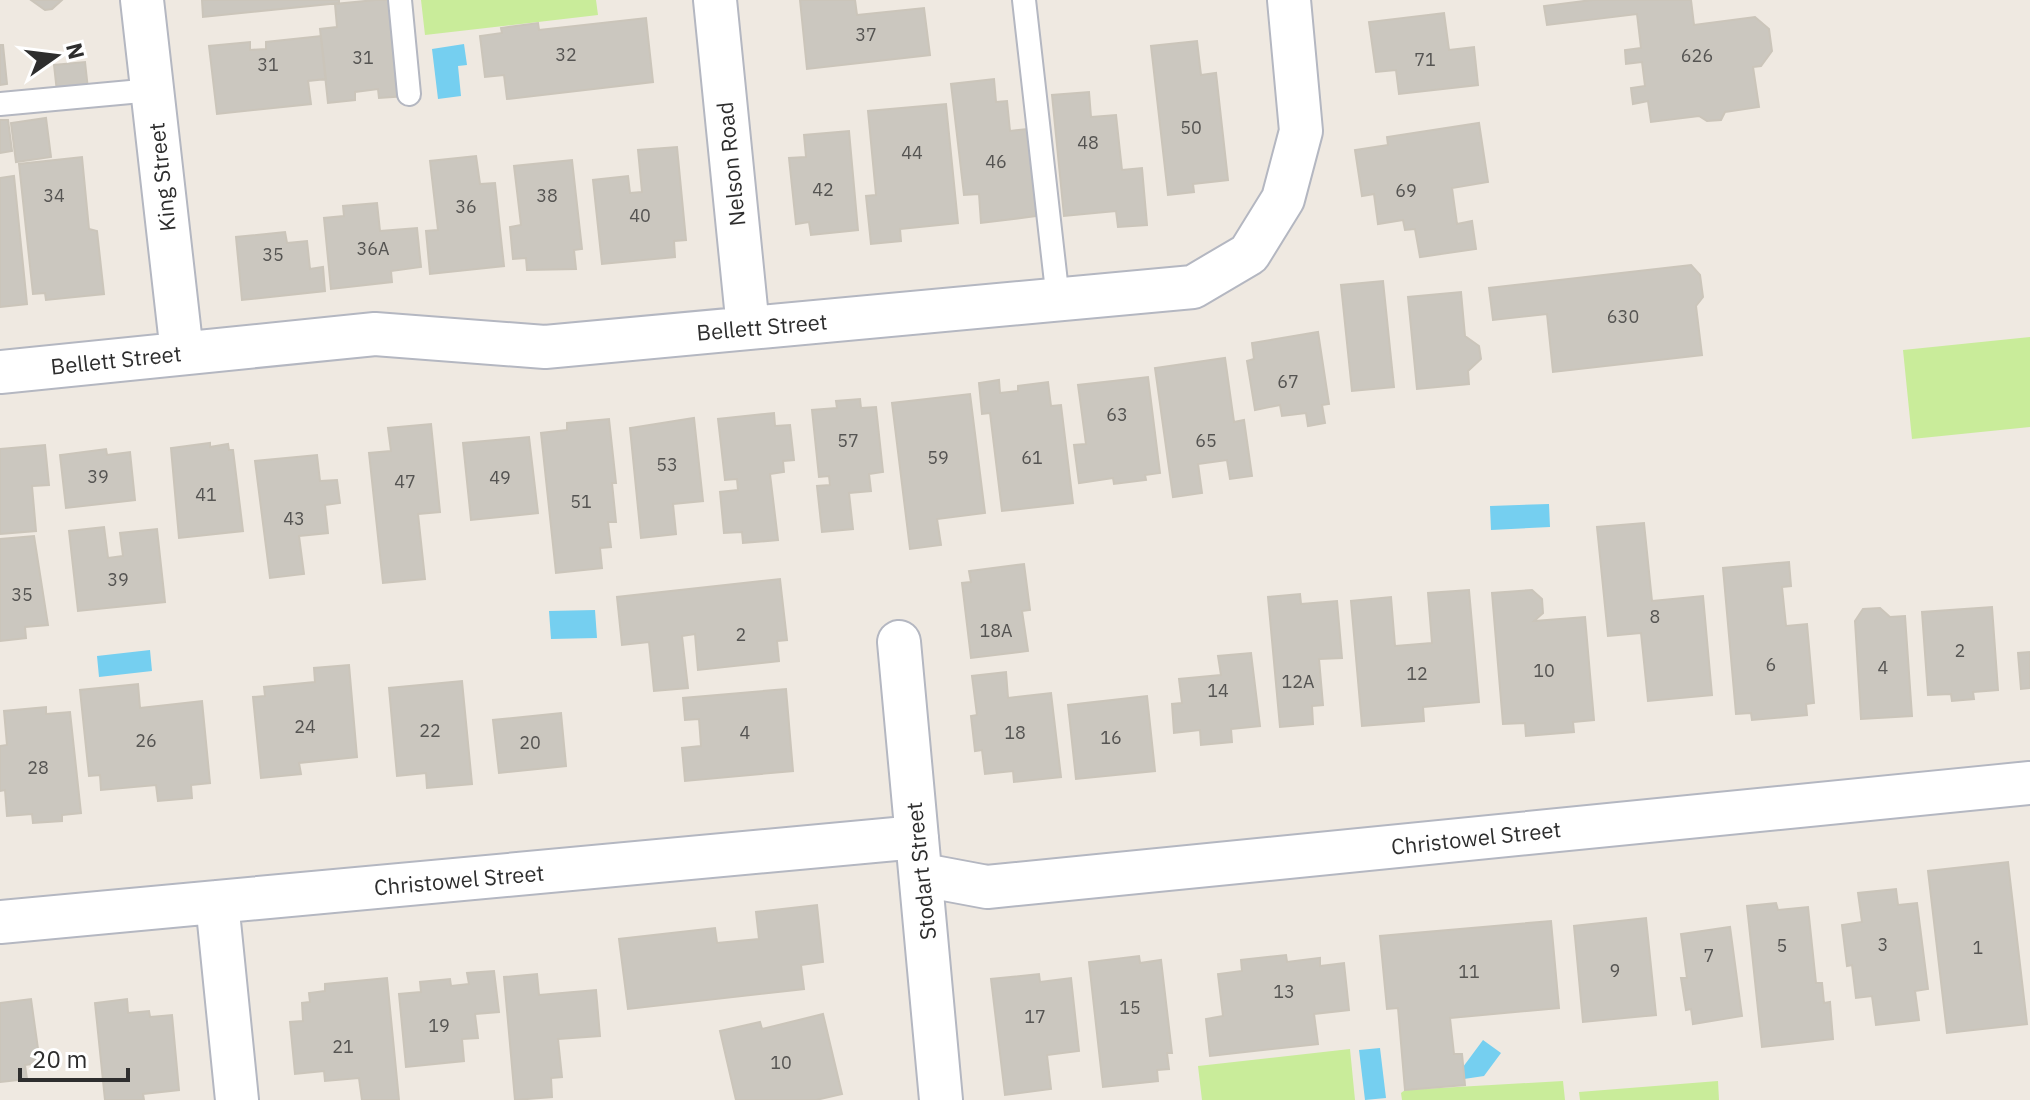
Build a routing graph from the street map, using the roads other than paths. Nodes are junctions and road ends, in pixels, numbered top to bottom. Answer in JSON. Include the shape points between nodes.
{"nodes":[{"id":1,"x":142,"y":0,"type":"edge"},
{"id":2,"x":400,"y":0,"type":"edge"},
{"id":3,"x":715,"y":0,"type":"edge"},
{"id":4,"x":1024,"y":0,"type":"edge"},
{"id":5,"x":1289,"y":0,"type":"edge"},
{"id":6,"x":152,"y":90,"type":"junction"},
{"id":7,"x":409,"y":94,"type":"dead end"},
{"id":8,"x":0,"y":104,"type":"edge"},
{"id":9,"x":1058,"y":300,"type":"junction"},
{"id":10,"x":748,"y":328,"type":"junction"},
{"id":11,"x":182,"y":353,"type":"junction"},
{"id":12,"x":0,"y":372,"type":"edge"},
{"id":13,"x":899,"y":642,"type":"dead end"},
{"id":14,"x":2030,"y":783,"type":"edge"},
{"id":15,"x":920,"y":856,"type":"junction"},
{"id":16,"x":217,"y":902,"type":"junction"},
{"id":17,"x":0,"y":922,"type":"edge"},
{"id":18,"x":237,"y":1100,"type":"edge"},
{"id":19,"x":941,"y":1100,"type":"edge"}],
"edges":[{"from":1,"to":6,"type":"street","name":"King Street"},
{"from":2,"to":7,"type":"lane"},
{"from":3,"to":10,"type":"street","name":"Nelson Road"},
{"from":4,"to":9,"type":"lane"},
{"from":5,"to":9,"type":"street","name":"Bellett Street","via":[[1301,131],[1283,199],[1249,254],[1193,287]]},
{"from":6,"to":8,"type":"lane"},
{"from":6,"to":11,"type":"street","name":"King Street"},
{"from":9,"to":10,"type":"street","name":"Bellett Street"},
{"from":10,"to":11,"type":"street","name":"Bellett Street","via":[[545,347],[375,334]]},
{"from":11,"to":12,"type":"street","name":"Bellett Street"},
{"from":13,"to":15,"type":"street","name":"Stodart Street"},
{"from":14,"to":15,"type":"street","name":"Christowel Street","via":[[987,887]]},
{"from":15,"to":16,"type":"street","name":"Christowel Street"},
{"from":15,"to":19,"type":"street","name":"Stodart Street"},
{"from":16,"to":17,"type":"street","name":"Christowel Street"},
{"from":16,"to":18,"type":"street"}]}
